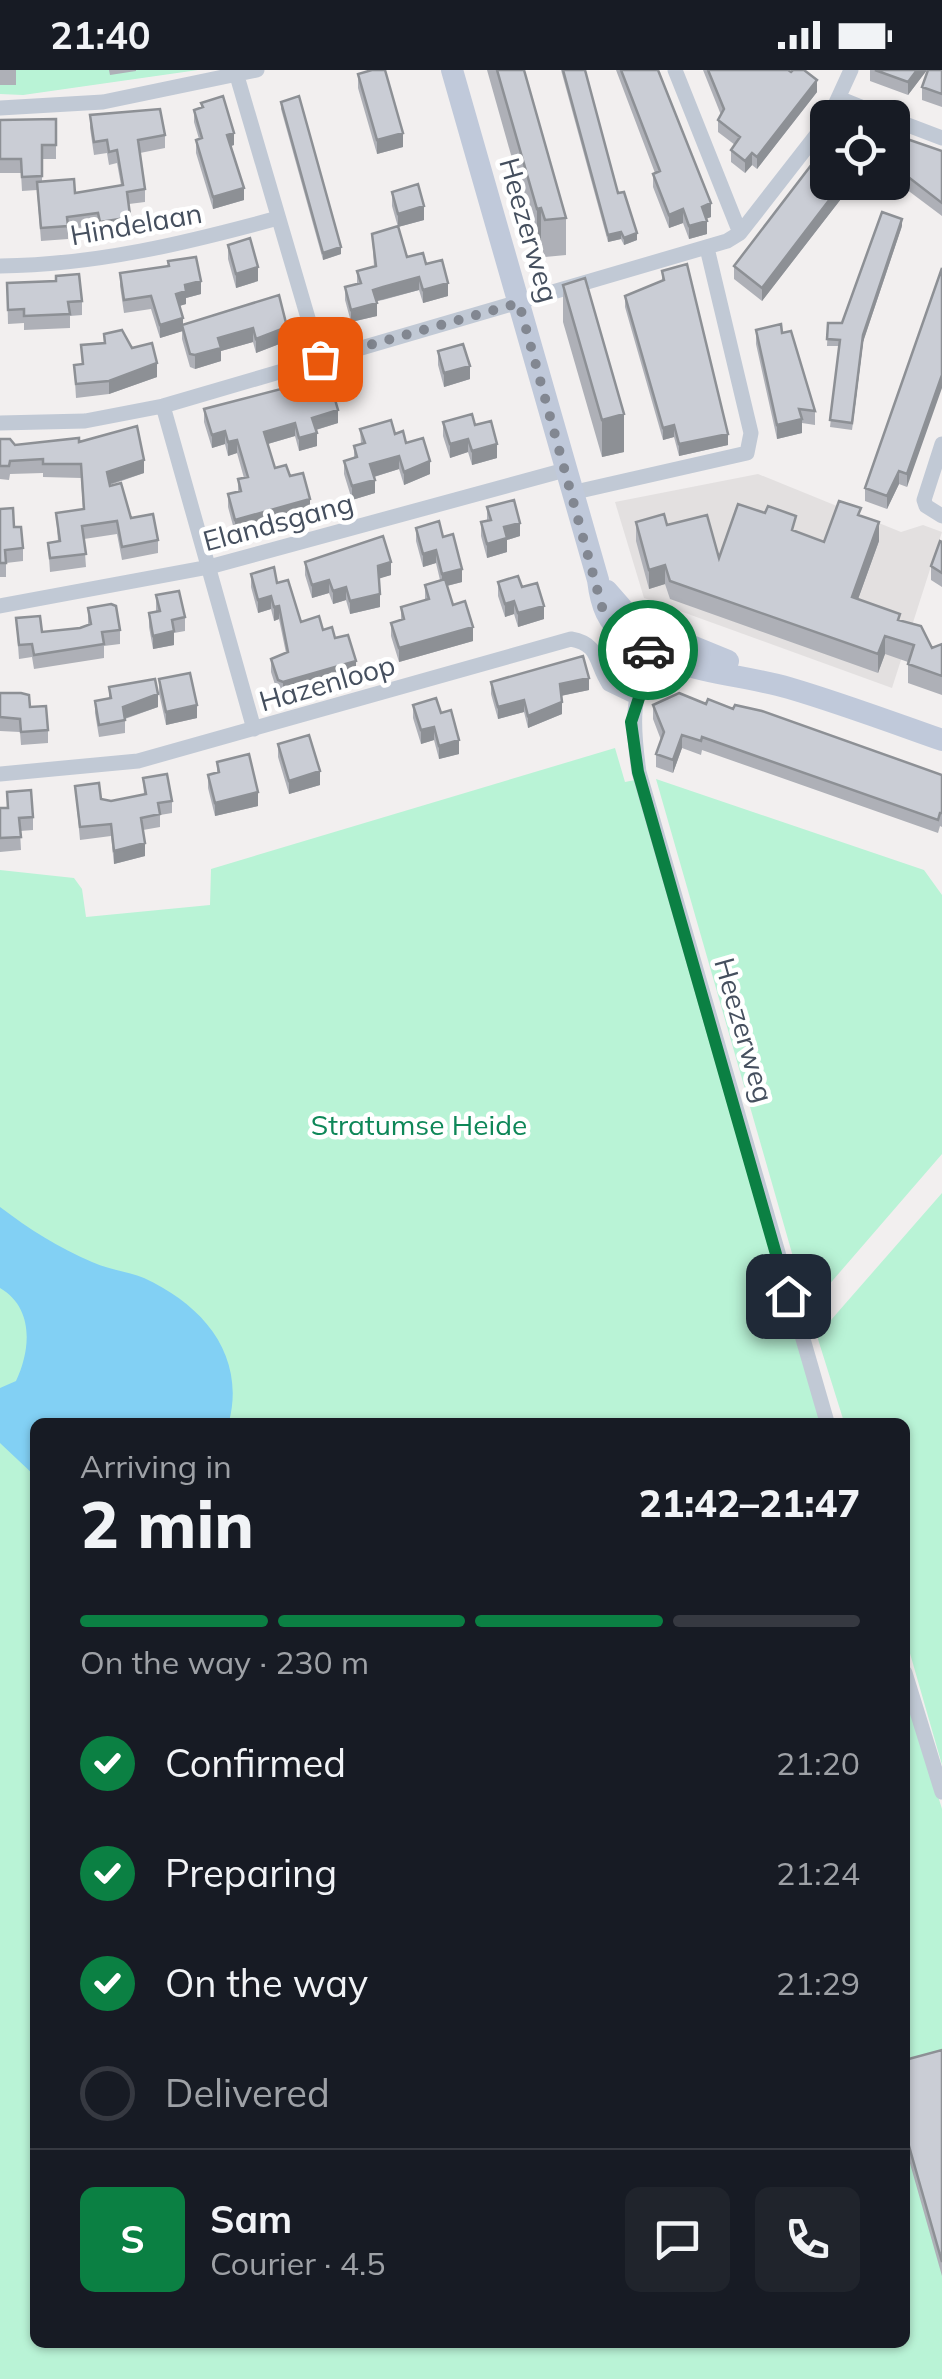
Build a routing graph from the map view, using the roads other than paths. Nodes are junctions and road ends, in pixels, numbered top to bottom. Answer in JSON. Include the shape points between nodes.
{"nodes":[{"id":1,"x":257,"y":70,"type":"edge"},
{"id":2,"x":452,"y":70,"type":"edge"},
{"id":3,"x":676,"y":70,"type":"edge"},
{"id":4,"x":851,"y":70,"type":"edge"},
{"id":5,"x":237,"y":76,"type":"junction"},
{"id":6,"x":841,"y":100,"type":"edge"},
{"id":7,"x":0,"y":108,"type":"edge"},
{"id":8,"x":910,"y":126,"type":"edge"},
{"id":9,"x":942,"y":138,"type":"edge"},
{"id":10,"x":810,"y":142,"type":"edge"},
{"id":11,"x":278,"y":218,"type":"junction"},
{"id":12,"x":740,"y":232,"type":"junction"},
{"id":13,"x":707,"y":248,"type":"junction"},
{"id":14,"x":0,"y":266,"type":"edge"},
{"id":15,"x":519,"y":303,"type":"junction"},
{"id":16,"x":320,"y":359,"type":"junction"},
{"id":17,"x":163,"y":406,"type":"junction"},
{"id":18,"x":0,"y":423,"type":"edge"},
{"id":19,"x":942,"y":444,"type":"edge"},
{"id":20,"x":568,"y":482,"type":"junction"},
{"id":21,"x":942,"y":516,"type":"edge"},
{"id":22,"x":210,"y":567,"type":"junction"},
{"id":23,"x":0,"y":606,"type":"edge"},
{"id":24,"x":659,"y":645,"type":"junction"},
{"id":25,"x":636,"y":697,"type":"junction"},
{"id":26,"x":254,"y":729,"type":"junction"},
{"id":27,"x":942,"y":740,"type":"edge"},
{"id":28,"x":0,"y":774,"type":"edge"},
{"id":29,"x":826,"y":1418,"type":"edge"},
{"id":30,"x":910,"y":1689,"type":"edge"},
{"id":31,"x":942,"y":1792,"type":"edge"}],
"edges":[{"from":1,"to":5,"type":"street"},
{"from":2,"to":15,"type":"street","name":"Heezerweg"},
{"from":3,"to":12,"type":"street"},
{"from":4,"to":6,"type":"street"},
{"from":5,"to":7,"type":"street","via":[[104,102]]},
{"from":5,"to":11,"type":"street"},
{"from":8,"to":9,"type":"street"},
{"from":10,"to":12,"type":"street"},
{"from":11,"to":14,"type":"street","name":"Hindelaan","via":[[102,260]]},
{"from":11,"to":16,"type":"street"},
{"from":12,"to":13,"type":"street"},
{"from":13,"to":15,"type":"street"},
{"from":13,"to":20,"type":"street","name":"Elandsgang","via":[[750,432],[747,453]]},
{"from":15,"to":16,"type":"street"},
{"from":15,"to":20,"type":"street","name":"Heezerweg"},
{"from":16,"to":17,"type":"street"},
{"from":17,"to":18,"type":"street","via":[[86,420]]},
{"from":17,"to":22,"type":"street"},
{"from":19,"to":21,"type":"street","via":[[926,506]]},
{"from":20,"to":22,"type":"street","name":"Elandsgang"},
{"from":20,"to":24,"type":"street","name":"Heezerweg","via":[[598,580]]},
{"from":22,"to":23,"type":"street","name":"Elandsgang"},
{"from":22,"to":26,"type":"street"},
{"from":24,"to":25,"type":"street","name":"Heezerweg"},
{"from":24,"to":27,"type":"street","via":[[757,672]]},
{"from":25,"to":26,"type":"street","name":"Hazenloop","via":[[609,684],[586,642],[571,639]]},
{"from":25,"to":29,"type":"street","name":"Heezerweg","via":[[631,722],[638,772]]},
{"from":26,"to":28,"type":"street","name":"Hazenloop","via":[[138,761]]},
{"from":30,"to":31,"type":"street"}]}
